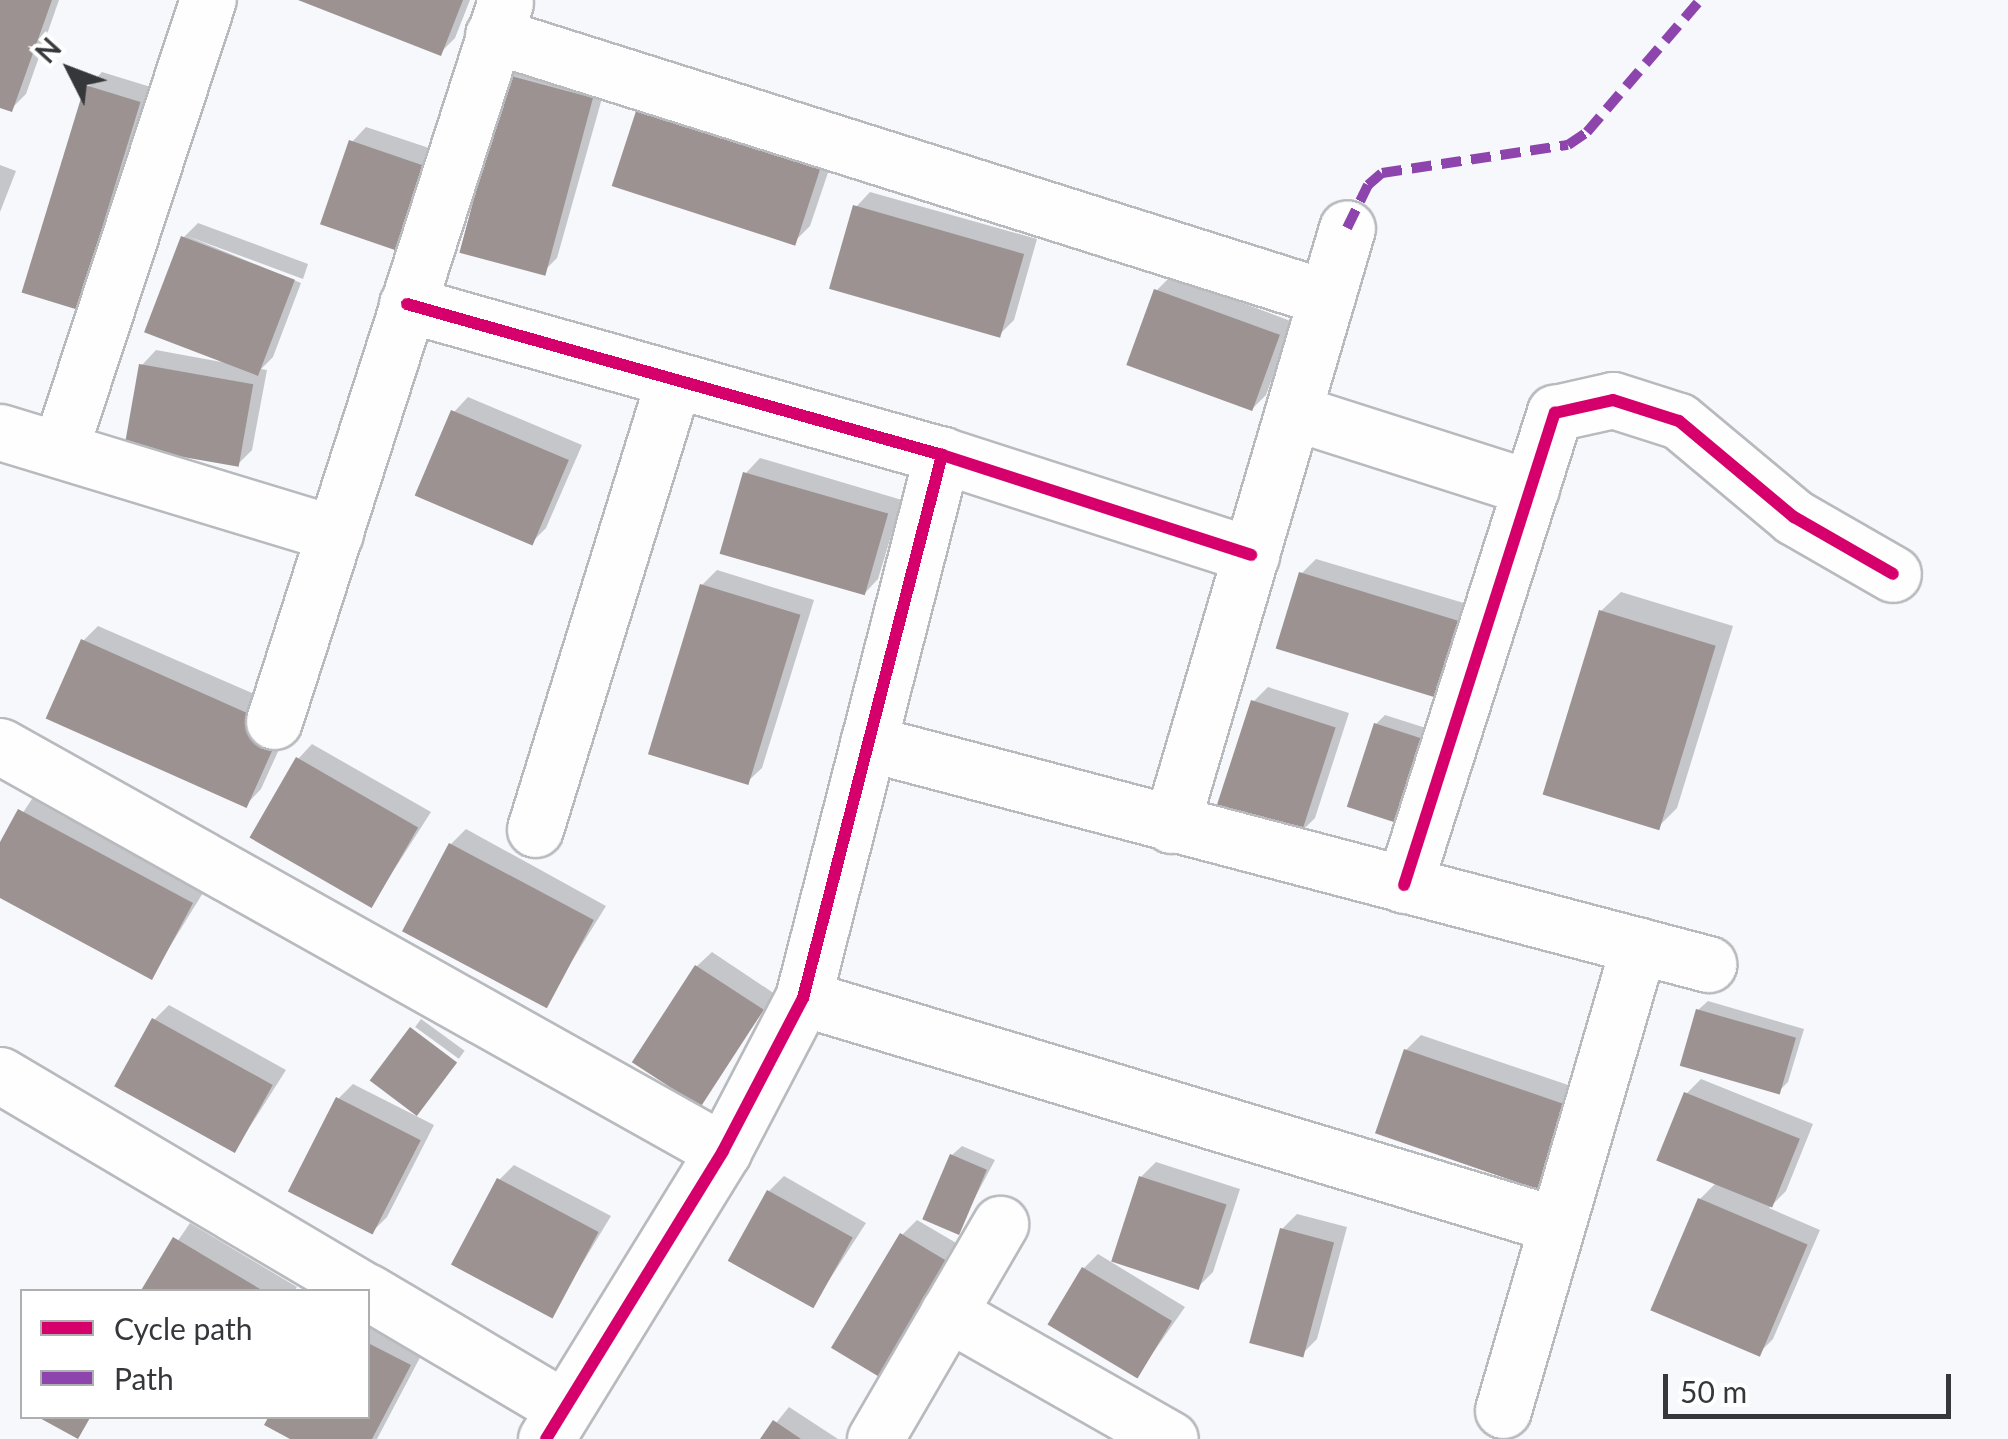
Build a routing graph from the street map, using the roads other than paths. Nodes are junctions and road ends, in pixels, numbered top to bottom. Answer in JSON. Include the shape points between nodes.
{"nodes":[{"id":1,"x":208,"y":0,"type":"edge"},
{"id":2,"x":499,"y":17,"type":"edge"},
{"id":3,"x":1347,"y":228,"type":"dead end"},
{"id":4,"x":1326,"y":298,"type":"junction"},
{"id":5,"x":408,"y":304,"type":"junction"},
{"id":6,"x":674,"y":380,"type":"junction"},
{"id":7,"x":1293,"y":412,"type":"junction"},
{"id":8,"x":0,"y":432,"type":"edge"},
{"id":9,"x":61,"y":446,"type":"junction"},
{"id":10,"x":942,"y":455,"type":"junction"},
{"id":11,"x":1531,"y":488,"type":"junction"},
{"id":12,"x":334,"y":534,"type":"junction"},
{"id":13,"x":1250,"y":556,"type":"junction"},
{"id":14,"x":1893,"y":574,"type":"dead end"},
{"id":15,"x":274,"y":721,"type":"dead end"},
{"id":16,"x":868,"y":744,"type":"junction"},
{"id":17,"x":0,"y":746,"type":"edge"},
{"id":18,"x":1171,"y":825,"type":"junction"},
{"id":19,"x":535,"y":829,"type":"dead end"},
{"id":20,"x":1404,"y":885,"type":"junction"},
{"id":21,"x":1639,"y":946,"type":"junction"},
{"id":22,"x":1708,"y":964,"type":"dead end"},
{"id":23,"x":803,"y":998,"type":"junction"},
{"id":24,"x":0,"y":1075,"type":"edge"},
{"id":25,"x":722,"y":1151,"type":"junction"},
{"id":26,"x":1000,"y":1224,"type":"dead end"},
{"id":27,"x":1557,"y":1225,"type":"junction"},
{"id":28,"x":362,"y":1289,"type":"edge"},
{"id":29,"x":370,"y":1294,"type":"edge"},
{"id":30,"x":948,"y":1314,"type":"junction"},
{"id":31,"x":1502,"y":1410,"type":"dead end"},
{"id":32,"x":555,"y":1423,"type":"edge"},
{"id":33,"x":875,"y":1439,"type":"edge"},
{"id":34,"x":1170,"y":1439,"type":"edge"}],
"edges":[{"from":1,"to":9,"type":"street"},
{"from":2,"to":4,"type":"street"},
{"from":2,"to":5,"type":"street"},
{"from":3,"to":4,"type":"street"},
{"from":4,"to":7,"type":"street"},
{"from":5,"to":6,"type":"street"},
{"from":5,"to":12,"type":"street"},
{"from":6,"to":10,"type":"street"},
{"from":6,"to":19,"type":"street"},
{"from":7,"to":11,"type":"street"},
{"from":7,"to":13,"type":"street"},
{"from":8,"to":9,"type":"street"},
{"from":9,"to":12,"type":"street"},
{"from":10,"to":13,"type":"street"},
{"from":10,"to":16,"type":"street"},
{"from":11,"to":14,"type":"street","via":[[1554,413],[1613,400],[1679,421],[1794,517]]},
{"from":11,"to":20,"type":"street"},
{"from":12,"to":15,"type":"street"},
{"from":13,"to":18,"type":"street"},
{"from":16,"to":18,"type":"street"},
{"from":16,"to":23,"type":"street"},
{"from":17,"to":25,"type":"street"},
{"from":18,"to":20,"type":"street"},
{"from":20,"to":21,"type":"street"},
{"from":21,"to":22,"type":"street"},
{"from":21,"to":27,"type":"street"},
{"from":23,"to":25,"type":"street"},
{"from":23,"to":27,"type":"street"},
{"from":24,"to":28,"type":"street"},
{"from":25,"to":32,"type":"street"},
{"from":26,"to":30,"type":"street"},
{"from":27,"to":31,"type":"street"},
{"from":29,"to":32,"type":"street"},
{"from":30,"to":33,"type":"street"},
{"from":30,"to":34,"type":"street"}]}
